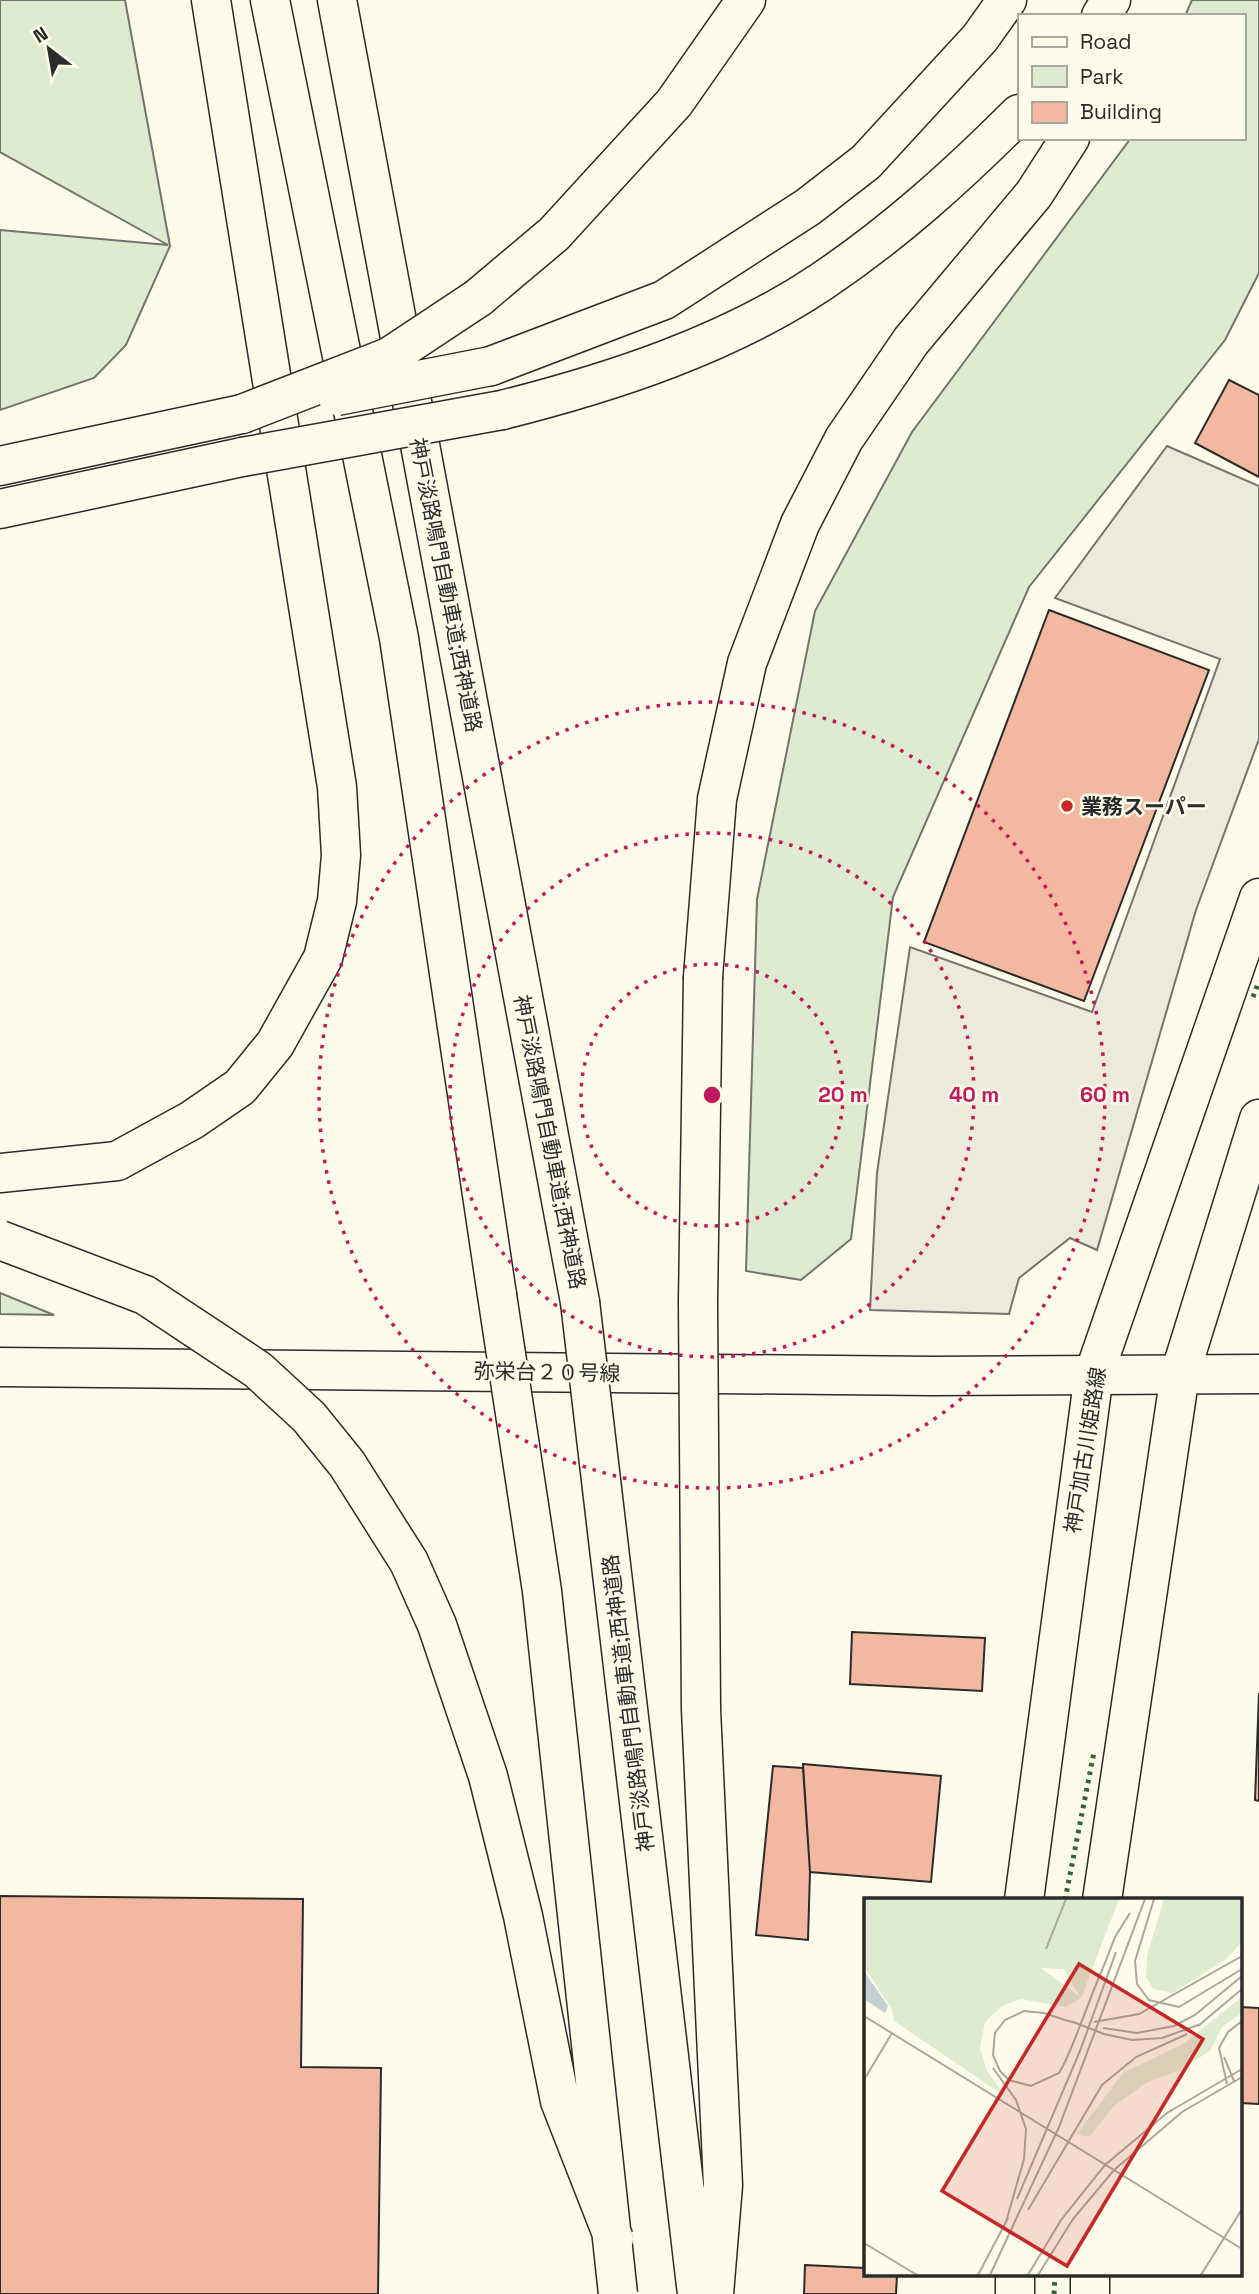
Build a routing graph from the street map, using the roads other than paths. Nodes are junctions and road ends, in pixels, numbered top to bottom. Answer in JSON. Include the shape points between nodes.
{"nodes":[{"id":1,"x":211,"y":0,"type":"edge"},
{"id":2,"x":270,"y":0,"type":"edge"},
{"id":3,"x":337,"y":0,"type":"edge"},
{"id":4,"x":746,"y":0,"type":"edge"},
{"id":5,"x":1007,"y":0,"type":"edge"},
{"id":6,"x":1018,"y":115,"type":"edge"},
{"id":7,"x":1069,"y":140,"type":"edge"},
{"id":8,"x":243,"y":414,"type":"junction"},
{"id":9,"x":0,"y":466,"type":"edge"},
{"id":10,"x":0,"y":509,"type":"edge"},
{"id":11,"x":1259,"y":898,"type":"edge"},
{"id":12,"x":1259,"y":1119,"type":"edge"},
{"id":13,"x":0,"y":1172,"type":"edge"},
{"id":14,"x":0,"y":1240,"type":"edge"},
{"id":15,"x":0,"y":1367,"type":"edge"},
{"id":16,"x":1094,"y":1374,"type":"junction"},
{"id":17,"x":1180,"y":1374,"type":"junction"},
{"id":18,"x":1259,"y":1374,"type":"edge"},
{"id":19,"x":1024,"y":1898,"type":"edge"},
{"id":20,"x":1102,"y":1898,"type":"edge"},
{"id":21,"x":614,"y":2239,"type":"junction"},
{"id":22,"x":1015,"y":2276,"type":"edge"},
{"id":23,"x":1090,"y":2276,"type":"edge"},
{"id":24,"x":618,"y":2294,"type":"edge"},
{"id":25,"x":696,"y":2294,"type":"edge"},
{"id":26,"x":714,"y":2294,"type":"edge"},
{"id":27,"x":1015,"y":2294,"type":"edge"},
{"id":28,"x":1090,"y":2294,"type":"edge"}],
"edges":[{"from":1,"to":13,"type":"main road","via":[[337,787],[341,855],[337,901],[323,958],[309,987],[275,1044],[240,1087],[192,1120],[117,1161]]},
{"from":2,"to":21,"type":"main road","bridge":true,"via":[[399,638],[542,1591]]},
{"from":3,"to":25,"type":"main road","name":"神戸淡路鳴門自動車道;西神道路","bridge":true,"via":[[580,1302]]},
{"from":4,"to":8,"type":"main road","bridge":true,"via":[[674,103],[554,233],[478,298],[389,357]]},
{"from":5,"to":8,"type":"main road","bridge":true,"via":[[979,38],[866,162],[808,207],[664,300],[491,366]]},
{"from":6,"to":10,"type":"main road","bridge":true,"via":[[950,184],[819,284],[678,355],[587,388],[502,410],[242,457]]},
{"from":7,"to":26,"type":"main road","bridge":true,"via":[[1034,194],[911,341],[844,439],[800,524],[747,663],[717,799],[703,977],[698,1328],[701,1709],[723,2185]]},
{"from":8,"to":9,"type":"main road"},
{"from":11,"to":16,"type":"main road","name":"神戸加古川姫路線"},
{"from":12,"to":17,"type":"main road"},
{"from":14,"to":21,"type":"main road","bridge":true,"via":[[145,1295],[258,1370],[309,1417],[347,1464],[409,1562],[437,1625],[488,1776],[523,1916],[560,2101]]},
{"from":15,"to":16,"type":"main road","name":"弥栄台２０号線"},
{"from":16,"to":17,"type":"main road","name":"弥栄台２０号線"},
{"from":16,"to":19,"type":"main road","name":"神戸加古川姫路線"},
{"from":17,"to":18,"type":"main road","name":"弥栄台２０号線"},
{"from":17,"to":20,"type":"main road"},
{"from":21,"to":24,"type":"main road","bridge":true},
{"from":22,"to":27,"type":"main road"},
{"from":23,"to":28,"type":"main road"}]}
